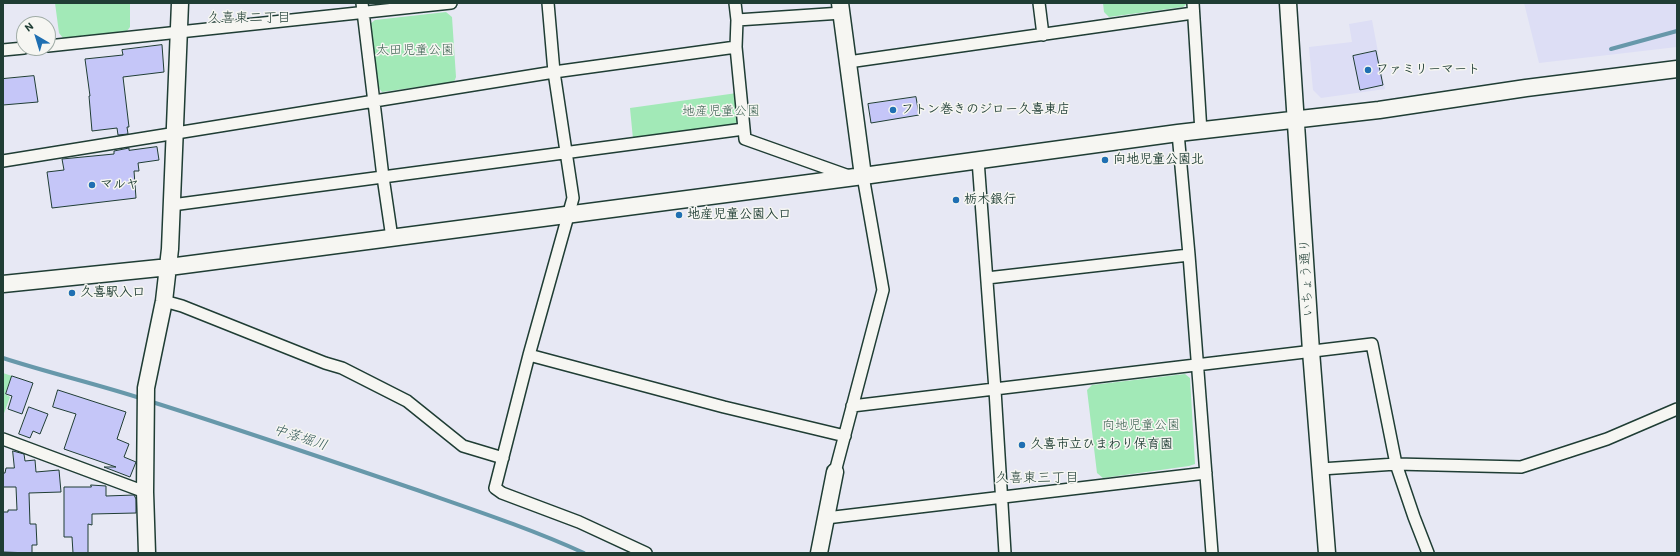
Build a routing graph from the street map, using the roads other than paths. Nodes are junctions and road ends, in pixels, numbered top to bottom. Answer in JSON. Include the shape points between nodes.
{"nodes":[{"id":1,"x":180,"y":3,"type":"edge"},
{"id":2,"x":451,"y":3,"type":"edge"},
{"id":3,"x":548,"y":3,"type":"edge"},
{"id":4,"x":735,"y":3,"type":"edge"},
{"id":5,"x":1039,"y":3,"type":"edge"},
{"id":6,"x":1288,"y":3,"type":"edge"},
{"id":7,"x":362,"y":8,"type":"edge"},
{"id":8,"x":841,"y":8,"type":"edge"},
{"id":9,"x":1193,"y":8,"type":"edge"},
{"id":10,"x":737,"y":20,"type":"junction"},
{"id":11,"x":179,"y":32,"type":"junction"},
{"id":12,"x":1043,"y":35,"type":"junction"},
{"id":13,"x":56,"y":45,"type":"edge"},
{"id":14,"x":736,"y":47,"type":"junction"},
{"id":15,"x":16,"y":49,"type":"edge"},
{"id":16,"x":3,"y":50,"type":"edge"},
{"id":17,"x":848,"y":62,"type":"junction"},
{"id":18,"x":1677,"y":69,"type":"edge"},
{"id":19,"x":554,"y":72,"type":"junction"},
{"id":20,"x":373,"y":101,"type":"junction"},
{"id":21,"x":1296,"y":120,"type":"junction"},
{"id":22,"x":744,"y":129,"type":"junction"},
{"id":23,"x":1201,"y":132,"type":"junction"},
{"id":24,"x":1178,"y":133,"type":"junction"},
{"id":25,"x":174,"y":134,"type":"junction"},
{"id":26,"x":565,"y":153,"type":"junction"},
{"id":27,"x":978,"y":160,"type":"junction"},
{"id":28,"x":3,"y":161,"type":"edge"},
{"id":29,"x":383,"y":177,"type":"junction"},
{"id":30,"x":858,"y":177,"type":"junction"},
{"id":31,"x":172,"y":205,"type":"junction"},
{"id":32,"x":569,"y":215,"type":"junction"},
{"id":33,"x":392,"y":238,"type":"junction"},
{"id":34,"x":1189,"y":255,"type":"junction"},
{"id":35,"x":169,"y":267,"type":"junction"},
{"id":36,"x":987,"y":278,"type":"junction"},
{"id":37,"x":3,"y":284,"type":"edge"},
{"id":38,"x":164,"y":301,"type":"junction"},
{"id":39,"x":1311,"y":351,"type":"junction"},
{"id":40,"x":529,"y":355,"type":"junction"},
{"id":41,"x":1197,"y":364,"type":"junction"},
{"id":42,"x":995,"y":390,"type":"junction"},
{"id":43,"x":852,"y":406,"type":"junction"},
{"id":44,"x":1677,"y":409,"type":"edge"},
{"id":45,"x":845,"y":436,"type":"junction"},
{"id":46,"x":3,"y":439,"type":"edge"},
{"id":47,"x":503,"y":458,"type":"junction"},
{"id":48,"x":1396,"y":464,"type":"junction"},
{"id":49,"x":1321,"y":469,"type":"junction"},
{"id":50,"x":835,"y":472,"type":"joint"},
{"id":51,"x":1206,"y":473,"type":"junction"},
{"id":52,"x":145,"y":492,"type":"junction"},
{"id":53,"x":1001,"y":498,"type":"junction"},
{"id":54,"x":826,"y":518,"type":"junction"},
{"id":55,"x":147,"y":553,"type":"edge"},
{"id":56,"x":646,"y":553,"type":"edge"},
{"id":57,"x":819,"y":553,"type":"edge"},
{"id":58,"x":1005,"y":553,"type":"edge"},
{"id":59,"x":1212,"y":553,"type":"edge"},
{"id":60,"x":1327,"y":553,"type":"edge"},
{"id":61,"x":1428,"y":553,"type":"edge"}],
"edges":[{"from":1,"to":11,"type":"street"},
{"from":2,"to":7,"type":"street"},
{"from":3,"to":19,"type":"street"},
{"from":4,"to":10,"type":"street"},
{"from":5,"to":12,"type":"street"},
{"from":6,"to":21,"type":"street","name":"いちょう通り"},
{"from":7,"to":11,"type":"street"},
{"from":7,"to":20,"type":"street"},
{"from":8,"to":10,"type":"street"},
{"from":8,"to":17,"type":"street"},
{"from":9,"to":12,"type":"street"},
{"from":9,"to":23,"type":"street"},
{"from":10,"to":14,"type":"street"},
{"from":11,"to":13,"type":"street"},
{"from":11,"to":25,"type":"street"},
{"from":12,"to":17,"type":"street"},
{"from":14,"to":19,"type":"street"},
{"from":14,"to":22,"type":"street"},
{"from":15,"to":16,"type":"street"},
{"from":17,"to":30,"type":"street"},
{"from":18,"to":21,"type":"street"},
{"from":19,"to":20,"type":"street"},
{"from":19,"to":26,"type":"street"},
{"from":20,"to":25,"type":"street"},
{"from":20,"to":29,"type":"street"},
{"from":21,"to":23,"type":"street"},
{"from":21,"to":39,"type":"street","name":"いちょう通り"},
{"from":22,"to":26,"type":"street"},
{"from":22,"to":30,"type":"street","via":[[745,139]]},
{"from":23,"to":24,"type":"street"},
{"from":24,"to":27,"type":"street"},
{"from":24,"to":34,"type":"street"},
{"from":25,"to":28,"type":"street"},
{"from":25,"to":31,"type":"street"},
{"from":26,"to":29,"type":"street"},
{"from":26,"to":32,"type":"street","via":[[573,194]]},
{"from":27,"to":30,"type":"street"},
{"from":27,"to":36,"type":"street"},
{"from":29,"to":31,"type":"street"},
{"from":29,"to":33,"type":"street"},
{"from":30,"to":32,"type":"street"},
{"from":30,"to":43,"type":"street","via":[[883,290]]},
{"from":31,"to":35,"type":"street"},
{"from":32,"to":33,"type":"street"},
{"from":32,"to":40,"type":"street"},
{"from":33,"to":35,"type":"street"},
{"from":34,"to":36,"type":"street"},
{"from":34,"to":41,"type":"street"},
{"from":35,"to":37,"type":"street"},
{"from":35,"to":38,"type":"street"},
{"from":36,"to":42,"type":"street"},
{"from":38,"to":47,"type":"street","via":[[342,368],[407,400],[463,446]]},
{"from":38,"to":52,"type":"street","via":[[146,388]]},
{"from":39,"to":41,"type":"street"},
{"from":39,"to":48,"type":"street","via":[[1372,344]]},
{"from":39,"to":49,"type":"street","name":"いちょう通り"},
{"from":40,"to":45,"type":"street"},
{"from":40,"to":47,"type":"street"},
{"from":41,"to":42,"type":"street"},
{"from":41,"to":51,"type":"street"},
{"from":42,"to":43,"type":"street"},
{"from":42,"to":53,"type":"street"},
{"from":43,"to":45,"type":"street"},
{"from":44,"to":48,"type":"street","via":[[1607,439],[1521,467]]},
{"from":45,"to":50,"type":"street"},
{"from":46,"to":52,"type":"street"},
{"from":47,"to":56,"type":"street","via":[[495,488],[502,493],[579,522]]},
{"from":48,"to":49,"type":"street"},
{"from":48,"to":61,"type":"street"},
{"from":49,"to":60,"type":"street","name":"いちょう通り"},
{"from":50,"to":54,"type":"street"},
{"from":51,"to":53,"type":"street"},
{"from":51,"to":59,"type":"street"},
{"from":52,"to":55,"type":"street"},
{"from":53,"to":54,"type":"street"},
{"from":53,"to":58,"type":"street"},
{"from":54,"to":57,"type":"street"}]}
